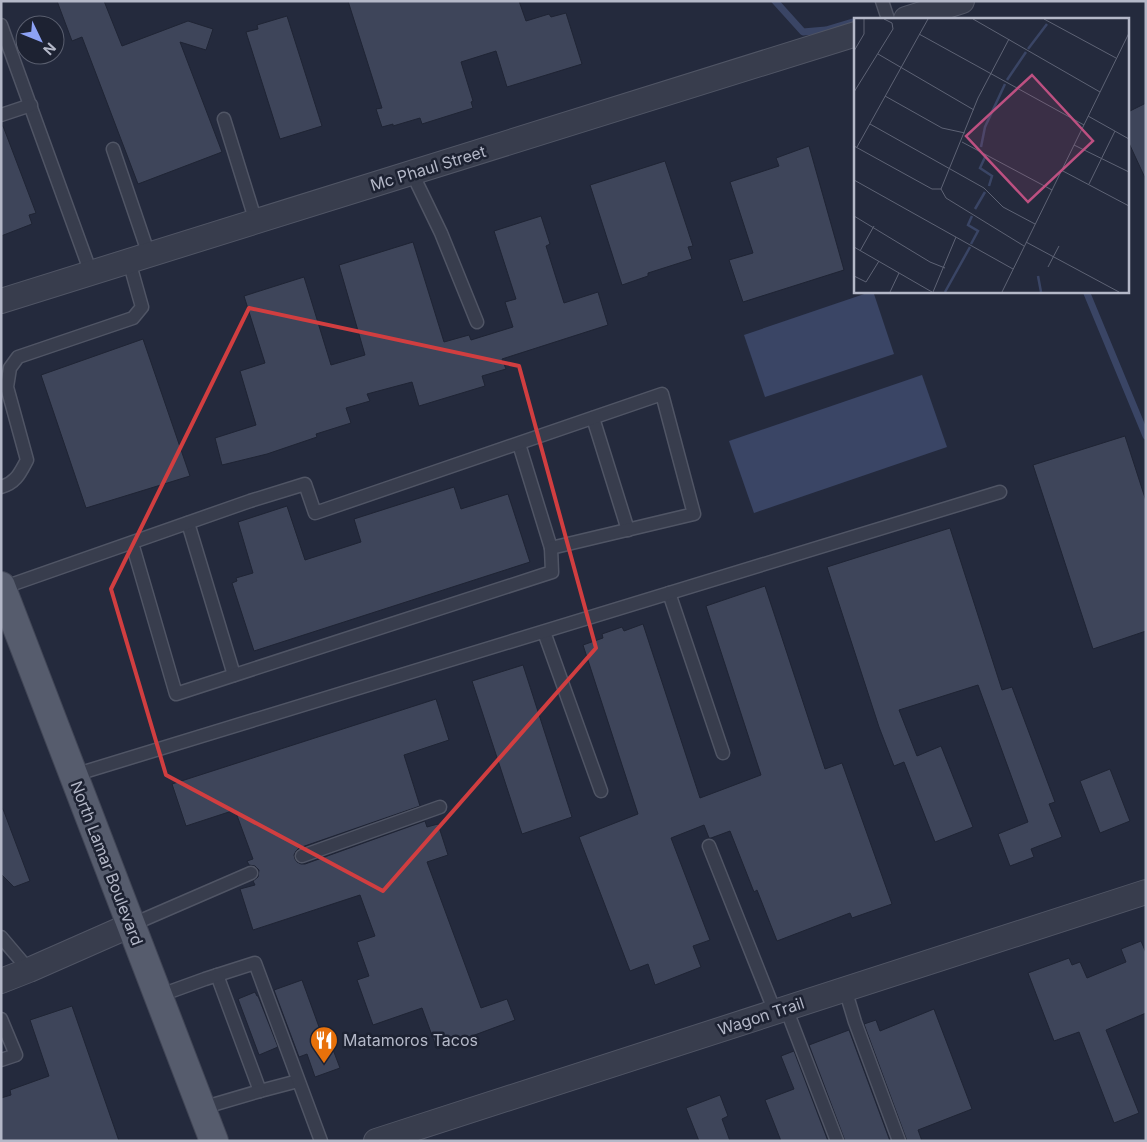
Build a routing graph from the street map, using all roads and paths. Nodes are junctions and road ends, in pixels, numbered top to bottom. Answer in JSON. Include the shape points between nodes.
{"nodes":[{"id":1,"x":882,"y":1,"type":"edge"},
{"id":2,"x":962,"y":1,"type":"edge"},
{"id":3,"x":888,"y":18,"type":"edge"},
{"id":4,"x":909,"y":18,"type":"edge"},
{"id":5,"x":1,"y":25,"type":"edge"},
{"id":6,"x":854,"y":35,"type":"edge"},
{"id":7,"x":6,"y":52,"type":"edge"},
{"id":8,"x":30,"y":105,"type":"junction"},
{"id":9,"x":1,"y":115,"type":"edge"},
{"id":10,"x":224,"y":119,"type":"dead end"},
{"id":11,"x":113,"y":149,"type":"dead end"},
{"id":12,"x":412,"y":173,"type":"junction"},
{"id":13,"x":256,"y":222,"type":"junction"},
{"id":14,"x":139,"y":258,"type":"junction"},
{"id":15,"x":91,"y":273,"type":"junction"},
{"id":16,"x":1,"y":301,"type":"edge"},
{"id":17,"x":477,"y":322,"type":"dead end"},
{"id":18,"x":593,"y":418,"type":"junction"},
{"id":19,"x":519,"y":444,"type":"junction"},
{"id":20,"x":1,"y":487,"type":"edge"},
{"id":21,"x":1000,"y":492,"type":"dead end"},
{"id":22,"x":188,"y":523,"type":"junction"},
{"id":23,"x":628,"y":530,"type":"junction"},
{"id":24,"x":132,"y":543,"type":"junction"},
{"id":25,"x":551,"y":548,"type":"junction"},
{"id":26,"x":2,"y":587,"type":"edge"},
{"id":27,"x":669,"y":593,"type":"junction"},
{"id":28,"x":544,"y":632,"type":"junction"},
{"id":29,"x":234,"y":675,"type":"junction"},
{"id":30,"x":724,"y":753,"type":"dead end"},
{"id":31,"x":74,"y":775,"type":"junction"},
{"id":32,"x":601,"y":791,"type":"dead end"},
{"id":33,"x":440,"y":807,"type":"dead end"},
{"id":34,"x":709,"y":846,"type":"dead end"},
{"id":35,"x":302,"y":856,"type":"dead end"},
{"id":36,"x":251,"y":873,"type":"dead end"},
{"id":37,"x":1146,"y":892,"type":"edge"},
{"id":38,"x":131,"y":924,"type":"junction"},
{"id":39,"x":1,"y":937,"type":"edge"},
{"id":40,"x":29,"y":970,"type":"junction"},
{"id":41,"x":217,"y":975,"type":"junction"},
{"id":42,"x":1,"y":981,"type":"edge"},
{"id":43,"x":845,"y":989,"type":"junction"},
{"id":44,"x":158,"y":996,"type":"junction"},
{"id":45,"x":780,"y":1010,"type":"junction"},
{"id":46,"x":1,"y":1019,"type":"edge"},
{"id":47,"x":1,"y":1060,"type":"edge"},
{"id":48,"x":298,"y":1081,"type":"junction"},
{"id":49,"x":260,"y":1091,"type":"junction"},
{"id":50,"x":202,"y":1108,"type":"junction"},
{"id":51,"x":214,"y":1141,"type":"edge"},
{"id":52,"x":320,"y":1141,"type":"edge"},
{"id":53,"x":376,"y":1141,"type":"edge"},
{"id":54,"x":837,"y":1141,"type":"edge"},
{"id":55,"x":899,"y":1141,"type":"edge"}],
"edges":[{"from":1,"to":3,"type":"lane"},
{"from":2,"to":4,"type":"street"},
{"from":5,"to":7,"type":"lane"},
{"from":6,"to":12,"type":"street","name":"Mc Phaul Street"},
{"from":7,"to":8,"type":"lane"},
{"from":8,"to":9,"type":"lane"},
{"from":8,"to":15,"type":"lane"},
{"from":10,"to":13,"type":"lane"},
{"from":11,"to":14,"type":"lane"},
{"from":12,"to":13,"type":"street","name":"Mc Phaul Street"},
{"from":12,"to":17,"type":"lane","via":[[441,233]]},
{"from":13,"to":14,"type":"street","name":"Mc Phaul Street"},
{"from":14,"to":15,"type":"street","name":"Mc Phaul Street"},
{"from":14,"to":20,"type":"lane","via":[[142,307],[133,318],[18,357],[10,368],[7,387],[27,460],[19,476]]},
{"from":15,"to":16,"type":"street","name":"Mc Phaul Street"},
{"from":18,"to":19,"type":"lane"},
{"from":18,"to":23,"type":"lane"},
{"from":18,"to":23,"type":"lane","via":[[662,394],[694,514]]},
{"from":19,"to":22,"type":"lane","via":[[315,513],[305,484]]},
{"from":19,"to":25,"type":"lane"},
{"from":21,"to":27,"type":"lane"},
{"from":22,"to":24,"type":"lane"},
{"from":22,"to":29,"type":"lane"},
{"from":23,"to":25,"type":"lane"},
{"from":24,"to":26,"type":"lane"},
{"from":24,"to":29,"type":"lane","via":[[176,694]]},
{"from":25,"to":29,"type":"lane","via":[[552,572]]},
{"from":26,"to":31,"type":"main road","name":"North Lamar Boulevard"},
{"from":27,"to":28,"type":"lane"},
{"from":27,"to":30,"type":"lane"},
{"from":28,"to":31,"type":"lane"},
{"from":28,"to":32,"type":"lane"},
{"from":31,"to":38,"type":"main road","name":"North Lamar Boulevard"},
{"from":33,"to":35,"type":"lane"},
{"from":34,"to":45,"type":"lane"},
{"from":36,"to":38,"type":"lane"},
{"from":37,"to":43,"type":"street","name":"Wagon Trail"},
{"from":38,"to":40,"type":"street"},
{"from":38,"to":44,"type":"main road","name":"North Lamar Boulevard"},
{"from":39,"to":40,"type":"lane"},
{"from":40,"to":42,"type":"street"},
{"from":41,"to":44,"type":"lane"},
{"from":41,"to":48,"type":"lane","via":[[255,963]]},
{"from":41,"to":49,"type":"lane"},
{"from":43,"to":45,"type":"street","name":"Wagon Trail"},
{"from":43,"to":55,"type":"lane"},
{"from":44,"to":50,"type":"main road","name":"North Lamar Boulevard"},
{"from":45,"to":53,"type":"street","name":"Wagon Trail"},
{"from":45,"to":54,"type":"lane"},
{"from":46,"to":47,"type":"lane","via":[[16,1055]]},
{"from":48,"to":49,"type":"lane"},
{"from":48,"to":52,"type":"lane"},
{"from":49,"to":50,"type":"lane"},
{"from":50,"to":51,"type":"main road","name":"North Lamar Boulevard"}]}
